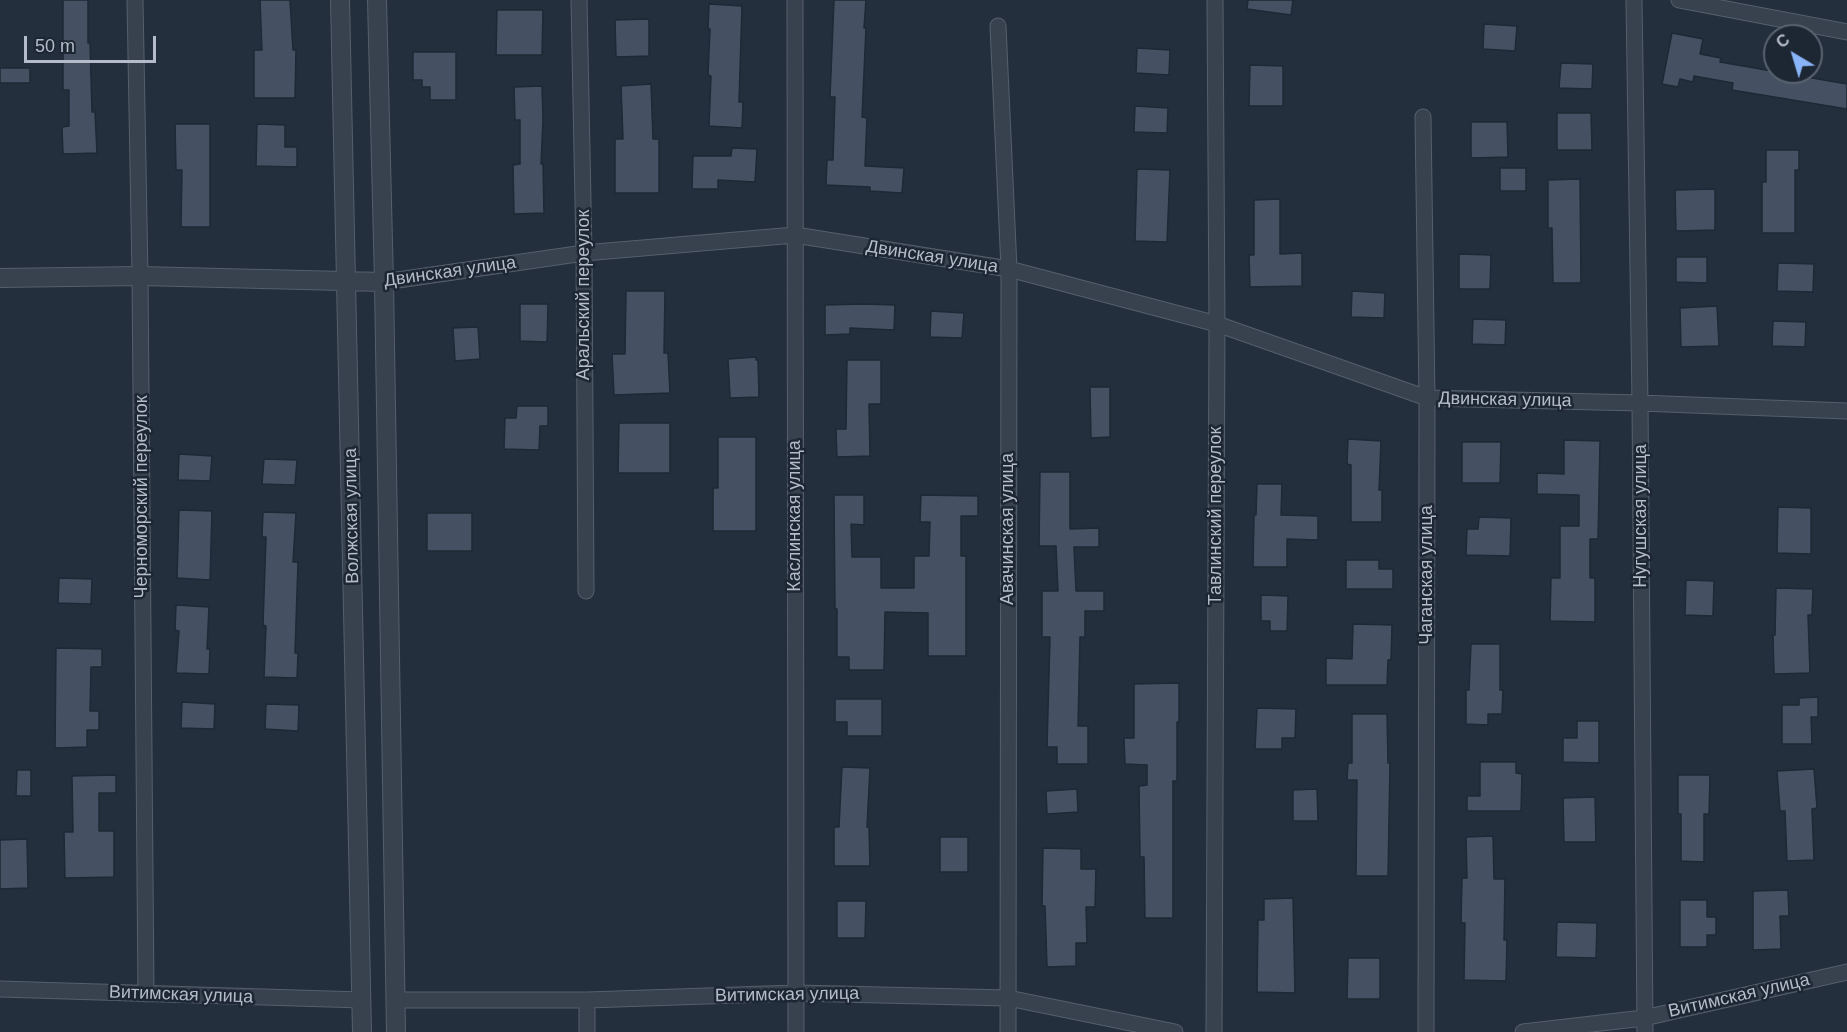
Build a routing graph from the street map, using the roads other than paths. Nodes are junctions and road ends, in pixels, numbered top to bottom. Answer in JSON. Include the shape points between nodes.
{"nodes":[{"id":1,"x":135,"y":0,"type":"edge"},
{"id":2,"x":340,"y":0,"type":"edge"},
{"id":3,"x":377,"y":0,"type":"edge"},
{"id":4,"x":579,"y":0,"type":"edge"},
{"id":5,"x":795,"y":0,"type":"edge"},
{"id":6,"x":1215,"y":0,"type":"edge"},
{"id":7,"x":1634,"y":0,"type":"edge"},
{"id":8,"x":1679,"y":0,"type":"edge"},
{"id":9,"x":998,"y":26,"type":"dead end"},
{"id":10,"x":1847,"y":32,"type":"edge"},
{"id":11,"x":1423,"y":117,"type":"dead end"},
{"id":12,"x":795,"y":235,"type":"junction"},
{"id":13,"x":584,"y":253,"type":"junction"},
{"id":14,"x":1009,"y":269,"type":"junction"},
{"id":15,"x":140,"y":276,"type":"junction"},
{"id":16,"x":0,"y":279,"type":"edge"},
{"id":17,"x":347,"y":280,"type":"junction"},
{"id":18,"x":384,"y":282,"type":"junction"},
{"id":19,"x":1218,"y":324,"type":"junction"},
{"id":20,"x":1427,"y":398,"type":"junction"},
{"id":21,"x":1640,"y":403,"type":"junction"},
{"id":22,"x":1847,"y":411,"type":"edge"},
{"id":23,"x":586,"y":591,"type":"dead end"},
{"id":24,"x":1847,"y":972,"type":"edge"},
{"id":25,"x":0,"y":989,"type":"edge"},
{"id":26,"x":796,"y":993,"type":"junction"},
{"id":27,"x":146,"y":994,"type":"junction"},
{"id":28,"x":1008,"y":998,"type":"junction"},
{"id":29,"x":362,"y":1000,"type":"junction"},
{"id":30,"x":396,"y":1000,"type":"junction"},
{"id":31,"x":587,"y":1000,"type":"junction"},
{"id":32,"x":1644,"y":1025,"type":"edge"},
{"id":33,"x":362,"y":1032,"type":"edge"},
{"id":34,"x":396,"y":1032,"type":"edge"},
{"id":35,"x":587,"y":1032,"type":"edge"},
{"id":36,"x":796,"y":1032,"type":"edge"},
{"id":37,"x":1008,"y":1032,"type":"edge"},
{"id":38,"x":1175,"y":1032,"type":"edge"},
{"id":39,"x":1214,"y":1032,"type":"edge"},
{"id":40,"x":1426,"y":1032,"type":"edge"},
{"id":41,"x":1523,"y":1032,"type":"edge"}],
"edges":[{"from":1,"to":15,"type":"street","name":"Черноморский переулок"},
{"from":2,"to":17,"type":"street","name":"Волжская улица"},
{"from":3,"to":18,"type":"street","name":"Волжская улица"},
{"from":4,"to":13,"type":"street","name":"Аральский переулок"},
{"from":5,"to":12,"type":"street","name":"Каслинская улица"},
{"from":6,"to":19,"type":"street","name":"Тавлинский переулок"},
{"from":7,"to":21,"type":"street","name":"Нугушская улица"},
{"from":8,"to":10,"type":"street"},
{"from":9,"to":14,"type":"street","name":"Авачинская улица"},
{"from":11,"to":20,"type":"street","name":"Чаганская улица"},
{"from":12,"to":13,"type":"street","name":"Двинская улица"},
{"from":12,"to":14,"type":"street","name":"Двинская улица"},
{"from":12,"to":26,"type":"street","name":"Каслинская улица"},
{"from":13,"to":18,"type":"street","name":"Двинская улица"},
{"from":13,"to":23,"type":"street","name":"Аральский переулок"},
{"from":14,"to":19,"type":"street","name":"Двинская улица"},
{"from":14,"to":28,"type":"street","name":"Авачинская улица"},
{"from":15,"to":16,"type":"street","name":"Двинская улица"},
{"from":15,"to":17,"type":"street","name":"Двинская улица"},
{"from":15,"to":27,"type":"street","name":"Черноморский переулок"},
{"from":17,"to":18,"type":"street","name":"Двинская улица"},
{"from":17,"to":29,"type":"street","name":"Волжская улица"},
{"from":18,"to":30,"type":"street","name":"Волжская улица"},
{"from":19,"to":20,"type":"street","name":"Двинская улица"},
{"from":19,"to":39,"type":"street","name":"Тавлинский переулок"},
{"from":20,"to":21,"type":"street","name":"Двинская улица"},
{"from":20,"to":40,"type":"street","name":"Чаганская улица"},
{"from":21,"to":22,"type":"street","name":"Двинская улица"},
{"from":21,"to":32,"type":"street","name":"Нугушская улица"},
{"from":24,"to":32,"type":"street","name":"Витимская улица"},
{"from":25,"to":27,"type":"street","name":"Витимская улица"},
{"from":26,"to":28,"type":"street","name":"Витимская улица"},
{"from":26,"to":31,"type":"street","name":"Витимская улица"},
{"from":26,"to":36,"type":"street","name":"Каслинская улица"},
{"from":27,"to":29,"type":"street","name":"Витимская улица"},
{"from":28,"to":37,"type":"street","name":"Авачинская улица"},
{"from":28,"to":38,"type":"street","name":"Витимская улица"},
{"from":29,"to":33,"type":"street","name":"Волжская улица"},
{"from":30,"to":31,"type":"street","name":"Витимская улица"},
{"from":30,"to":34,"type":"street","name":"Волжская улица"},
{"from":31,"to":35,"type":"street"},
{"from":32,"to":41,"type":"street","name":"Витимская улица"}]}
